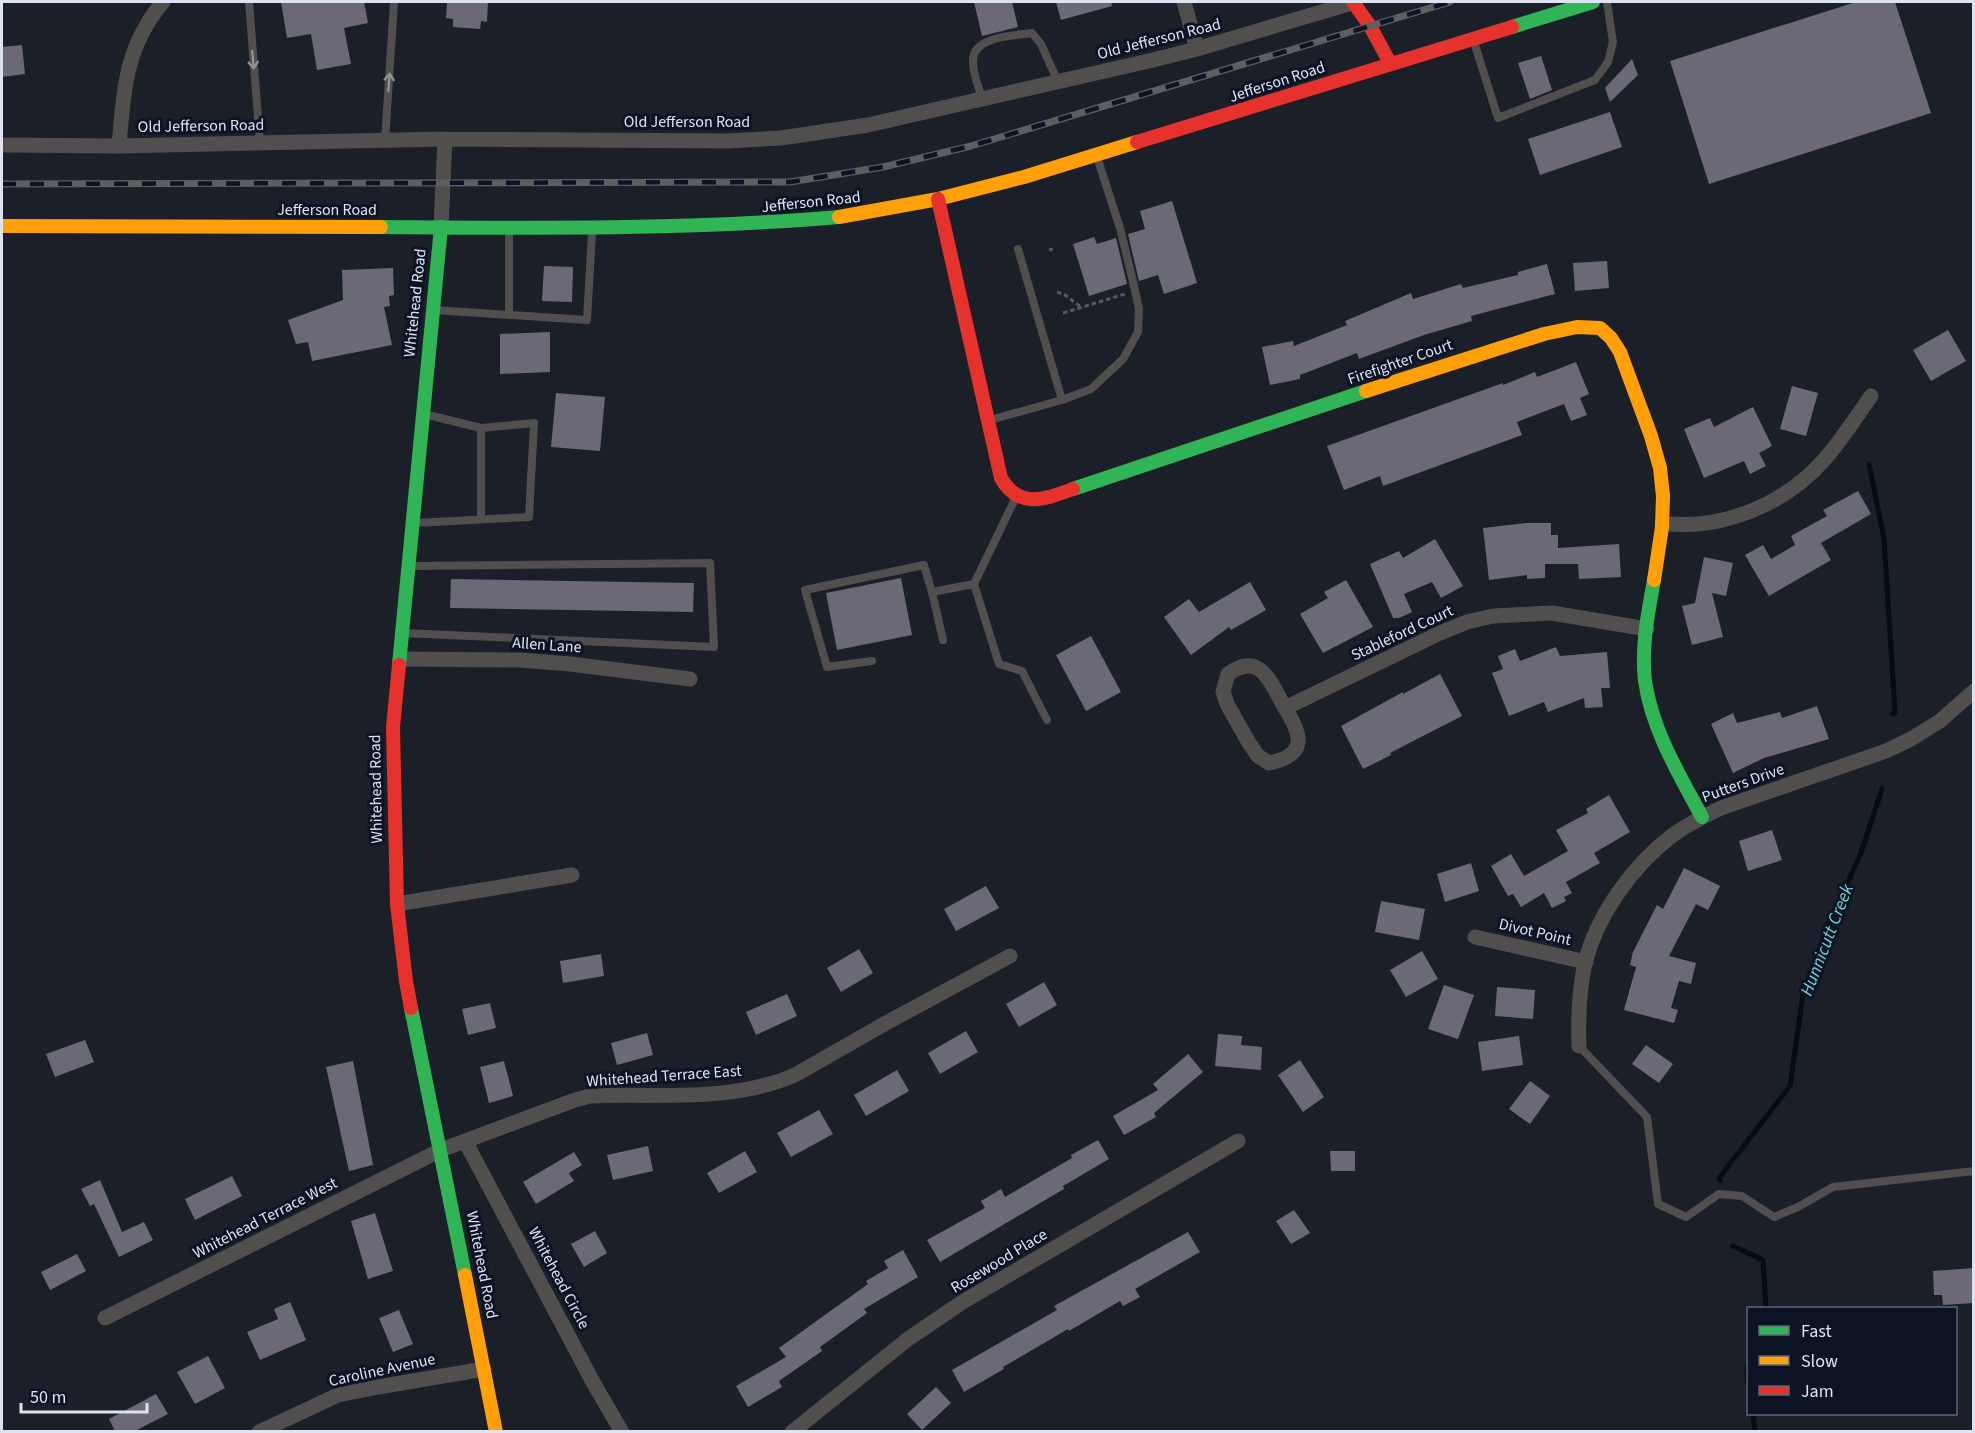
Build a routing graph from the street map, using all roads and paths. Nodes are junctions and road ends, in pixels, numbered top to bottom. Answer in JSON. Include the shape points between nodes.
{"nodes":[{"id":1,"x":163,"y":2,"type":"edge"},
{"id":2,"x":249,"y":2,"type":"edge"},
{"id":3,"x":394,"y":2,"type":"edge"},
{"id":4,"x":1184,"y":2,"type":"edge"},
{"id":5,"x":1354,"y":2,"type":"edge"},
{"id":6,"x":1593,"y":2,"type":"edge"},
{"id":7,"x":1608,"y":2,"type":"edge"},
{"id":8,"x":1473,"y":38,"type":"junction"},
{"id":9,"x":1197,"y":49,"type":"junction"},
{"id":10,"x":1390,"y":63,"type":"junction"},
{"id":11,"x":1058,"y":82,"type":"junction"},
{"id":12,"x":982,"y":99,"type":"junction"},
{"id":13,"x":445,"y":139,"type":"junction"},
{"id":14,"x":385,"y":141,"type":"junction"},
{"id":15,"x":260,"y":143,"type":"junction"},
{"id":16,"x":2,"y":145,"type":"edge"},
{"id":17,"x":119,"y":146,"type":"junction"},
{"id":18,"x":1097,"y":155,"type":"junction"},
{"id":19,"x":938,"y":199,"type":"junction"},
{"id":20,"x":2,"y":226,"type":"edge"},
{"id":21,"x":441,"y":227,"type":"junction"},
{"id":22,"x":509,"y":227,"type":"junction"},
{"id":23,"x":592,"y":228,"type":"junction"},
{"id":24,"x":1018,"y":249,"type":"dead end"},
{"id":25,"x":1135,"y":290,"type":"junction"},
{"id":26,"x":1058,"y":292,"type":"dead end"},
{"id":27,"x":1081,"y":307,"type":"junction"},
{"id":28,"x":433,"y":310,"type":"junction"},
{"id":29,"x":1063,"y":313,"type":"dead end"},
{"id":30,"x":509,"y":315,"type":"junction"},
{"id":31,"x":1871,"y":396,"type":"dead end"},
{"id":32,"x":1062,"y":400,"type":"junction"},
{"id":33,"x":423,"y":414,"type":"junction"},
{"id":34,"x":988,"y":420,"type":"junction"},
{"id":35,"x":481,"y":428,"type":"junction"},
{"id":36,"x":1015,"y":497,"type":"junction"},
{"id":37,"x":481,"y":519,"type":"junction"},
{"id":38,"x":412,"y":523,"type":"junction"},
{"id":39,"x":1662,"y":524,"type":"junction"},
{"id":40,"x":409,"y":566,"type":"junction"},
{"id":41,"x":974,"y":584,"type":"junction"},
{"id":42,"x":932,"y":592,"type":"junction"},
{"id":43,"x":1647,"y":628,"type":"junction"},
{"id":44,"x":402,"y":633,"type":"junction"},
{"id":45,"x":944,"y":640,"type":"dead end"},
{"id":46,"x":400,"y":659,"type":"junction"},
{"id":47,"x":872,"y":661,"type":"dead end"},
{"id":48,"x":690,"y":679,"type":"dead end"},
{"id":49,"x":1974,"y":691,"type":"edge"},
{"id":50,"x":1285,"y":708,"type":"junction"},
{"id":51,"x":1047,"y":720,"type":"dead end"},
{"id":52,"x":1702,"y":817,"type":"junction"},
{"id":53,"x":572,"y":875,"type":"dead end"},
{"id":54,"x":397,"y":904,"type":"junction"},
{"id":55,"x":1475,"y":937,"type":"dead end"},
{"id":56,"x":1010,"y":956,"type":"dead end"},
{"id":57,"x":1586,"y":962,"type":"junction"},
{"id":58,"x":1579,"y":1046,"type":"joint"},
{"id":59,"x":465,"y":1141,"type":"junction"},
{"id":60,"x":1238,"y":1142,"type":"dead end"},
{"id":61,"x":441,"y":1150,"type":"junction"},
{"id":62,"x":1974,"y":1172,"type":"edge"},
{"id":63,"x":105,"y":1318,"type":"dead end"},
{"id":64,"x":484,"y":1369,"type":"junction"},
{"id":65,"x":259,"y":1431,"type":"edge"},
{"id":66,"x":496,"y":1431,"type":"edge"},
{"id":67,"x":622,"y":1431,"type":"edge"},
{"id":68,"x":792,"y":1431,"type":"edge"}],
"edges":[{"from":1,"to":17,"type":"street","via":[[154,11],[133,53],[125,81]]},
{"from":2,"to":15,"type":"lane","one_way":true},
{"from":14,"to":3,"type":"lane","one_way":true},
{"from":4,"to":9,"type":"street"},
{"from":5,"to":9,"type":"street","name":"Old Jefferson Road"},
{"from":5,"to":10,"type":"main road"},
{"from":6,"to":8,"type":"main road","name":"Jefferson Road"},
{"from":7,"to":8,"type":"lane","via":[[1614,42],[1608,62],[1595,80],[1498,118]]},
{"from":8,"to":10,"type":"main road","name":"Jefferson Road"},
{"from":9,"to":11,"type":"street","name":"Old Jefferson Road"},
{"from":10,"to":18,"type":"main road","name":"Jefferson Road"},
{"from":11,"to":12,"type":"street","name":"Old Jefferson Road"},
{"from":11,"to":12,"type":"lane","via":[[1032,33],[990,40],[979,45],[972,61]]},
{"from":12,"to":13,"type":"street","name":"Old Jefferson Road","via":[[868,125],[782,138]]},
{"from":13,"to":14,"type":"street","name":"Old Jefferson Road"},
{"from":13,"to":21,"type":"street","name":"Whitehead Road"},
{"from":14,"to":15,"type":"street","name":"Old Jefferson Road"},
{"from":15,"to":17,"type":"street","name":"Old Jefferson Road"},
{"from":16,"to":17,"type":"street","name":"Old Jefferson Road"},
{"from":18,"to":19,"type":"main road","name":"Jefferson Road"},
{"from":18,"to":25,"type":"lane"},
{"from":19,"to":23,"type":"main road","name":"Jefferson Road","via":[[832,218]]},
{"from":19,"to":34,"type":"main road"},
{"from":20,"to":21,"type":"main road","name":"Jefferson Road"},
{"from":21,"to":22,"type":"main road","name":"Jefferson Road"},
{"from":21,"to":28,"type":"main road","name":"Whitehead Road"},
{"from":22,"to":23,"type":"main road","name":"Jefferson Road"},
{"from":22,"to":30,"type":"lane"},
{"from":23,"to":30,"type":"lane","via":[[587,320]]},
{"from":24,"to":32,"type":"lane"},
{"from":25,"to":27,"type":"path"},
{"from":25,"to":32,"type":"lane","via":[[1138,332],[1123,359],[1091,389]]},
{"from":26,"to":27,"type":"path"},
{"from":27,"to":29,"type":"path"},
{"from":28,"to":30,"type":"lane"},
{"from":28,"to":33,"type":"main road","name":"Whitehead Road"},
{"from":31,"to":39,"type":"street","via":[[1824,459],[1773,501],[1725,520]]},
{"from":32,"to":34,"type":"lane"},
{"from":33,"to":35,"type":"lane"},
{"from":33,"to":38,"type":"main road","name":"Whitehead Road"},
{"from":34,"to":36,"type":"main road","via":[[1002,478]]},
{"from":35,"to":37,"type":"lane"},
{"from":35,"to":37,"type":"lane","via":[[534,423],[529,517]]},
{"from":36,"to":39,"type":"main road","name":"Firefighter Court","via":[[1033,500],[1059,494],[1486,351],[1535,336],[1592,326],[1614,342],[1653,443],[1660,470]]},
{"from":36,"to":41,"type":"lane"},
{"from":37,"to":38,"type":"lane"},
{"from":38,"to":40,"type":"main road","name":"Whitehead Road"},
{"from":39,"to":43,"type":"main road","name":"Firefighter Court"},
{"from":40,"to":44,"type":"main road","name":"Whitehead Road"},
{"from":40,"to":44,"type":"lane","via":[[710,563],[714,647]]},
{"from":41,"to":42,"type":"lane"},
{"from":41,"to":51,"type":"lane","via":[[999,664],[1022,671]]},
{"from":42,"to":45,"type":"lane"},
{"from":42,"to":47,"type":"lane","via":[[924,565],[805,590],[827,667]]},
{"from":43,"to":50,"type":"street","name":"Stableford Court","via":[[1552,613],[1484,618],[1440,633]]},
{"from":43,"to":52,"type":"main road","name":"Firefighter Court","via":[[1648,702],[1655,725]]},
{"from":44,"to":46,"type":"main road","name":"Whitehead Road"},
{"from":46,"to":48,"type":"street","name":"Allen Lane","via":[[520,660]]},
{"from":46,"to":54,"type":"main road","name":"Whitehead Road","via":[[393,727]]},
{"from":49,"to":52,"type":"street","name":"Putters Drive","via":[[1940,720],[1886,751]]},
{"from":50,"to":50,"type":"street","via":[[1260,669],[1243,665],[1228,674],[1223,691],[1227,704],[1258,756],[1269,763],[1294,754],[1299,742],[1297,728]]},
{"from":52,"to":57,"type":"street","name":"Putters Drive","via":[[1648,856],[1626,883],[1604,917]]},
{"from":53,"to":54,"type":"street"},
{"from":54,"to":61,"type":"main road","name":"Whitehead Road","via":[[406,981]]},
{"from":55,"to":57,"type":"street","name":"Divot Point"},
{"from":56,"to":59,"type":"street","name":"Whitehead Terrace East","via":[[780,1082],[708,1094],[590,1096]]},
{"from":57,"to":58,"type":"street","name":"Putters Drive","via":[[1578,1020]]},
{"from":58,"to":62,"type":"lane","via":[[1647,1117],[1658,1204],[1686,1217],[1719,1194],[1742,1196],[1774,1217],[1833,1187]]},
{"from":59,"to":61,"type":"street","name":"Whitehead Terrace East"},
{"from":59,"to":67,"type":"street","name":"Whitehead Circle"},
{"from":60,"to":68,"type":"street","name":"Rosewood Place","via":[[964,1301],[908,1339]]},
{"from":61,"to":63,"type":"street","name":"Whitehead Terrace West"},
{"from":61,"to":64,"type":"main road","name":"Whitehead Road"},
{"from":64,"to":65,"type":"street","name":"Caroline Avenue","via":[[338,1395]]},
{"from":64,"to":66,"type":"main road","name":"Whitehead Road"}]}
